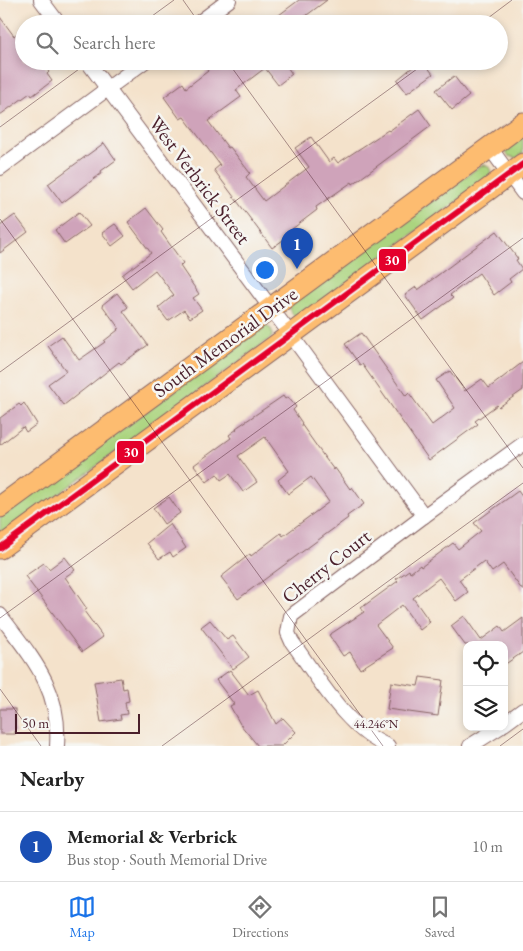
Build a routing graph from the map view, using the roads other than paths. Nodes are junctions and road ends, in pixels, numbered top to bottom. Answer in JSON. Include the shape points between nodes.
{"nodes":[{"id":1,"x":41,"y":0,"type":"edge"},
{"id":2,"x":229,"y":0,"type":"edge"},
{"id":3,"x":52,"y":15,"type":"edge"},
{"id":4,"x":208,"y":15,"type":"edge"},
{"id":5,"x":93,"y":70,"type":"edge"},
{"id":6,"x":133,"y":70,"type":"edge"},
{"id":7,"x":107,"y":89,"type":"junction"},
{"id":8,"x":519,"y":127,"type":"edge"},
{"id":9,"x":490,"y":148,"type":"junction"},
{"id":10,"x":0,"y":168,"type":"edge"},
{"id":11,"x":516,"y":169,"type":"edge"},
{"id":12,"x":523,"y":193,"type":"edge"},
{"id":13,"x":271,"y":308,"type":"junction"},
{"id":14,"x":291,"y":335,"type":"junction"},
{"id":15,"x":523,"y":444,"type":"edge"},
{"id":16,"x":0,"y":507,"type":"edge"},
{"id":17,"x":424,"y":516,"type":"junction"},
{"id":18,"x":0,"y":548,"type":"edge"},
{"id":19,"x":0,"y":615,"type":"edge"},
{"id":20,"x":523,"y":710,"type":"edge"},
{"id":21,"x":508,"y":721,"type":"edge"},
{"id":22,"x":494,"y":731,"type":"edge"},
{"id":23,"x":56,"y":746,"type":"edge"},
{"id":24,"x":388,"y":746,"type":"edge"},
{"id":25,"x":470,"y":746,"type":"edge"}],
"edges":[{"from":1,"to":3,"type":"street"},
{"from":2,"to":4,"type":"street"},
{"from":5,"to":7,"type":"street","name":"West Verbrick Street"},
{"from":6,"to":7,"type":"street"},
{"from":7,"to":10,"type":"street"},
{"from":7,"to":13,"type":"street","name":"West Verbrick Street"},
{"from":8,"to":9,"type":"main road","name":"South Memorial Drive"},
{"from":9,"to":11,"type":"street"},
{"from":9,"to":13,"type":"main road","name":"South Memorial Drive"},
{"from":11,"to":12,"type":"street"},
{"from":11,"to":14,"type":"main road","name":"South Memorial Drive"},
{"from":13,"to":14,"type":"street","name":"West Verbrick Street"},
{"from":13,"to":16,"type":"main road","name":"South Memorial Drive"},
{"from":14,"to":17,"type":"street","name":"West Verbrick Street"},
{"from":14,"to":18,"type":"main road","name":"South Memorial Drive"},
{"from":15,"to":17,"type":"street","name":"Cherry Court"},
{"from":17,"to":24,"type":"street","name":"Cherry Court","via":[[297,610],[288,624],[292,642],[339,706],[359,728]]},
{"from":19,"to":23,"type":"street","via":[[35,661],[50,688],[57,719]]},
{"from":20,"to":21,"type":"street"},
{"from":22,"to":25,"type":"street"}]}
